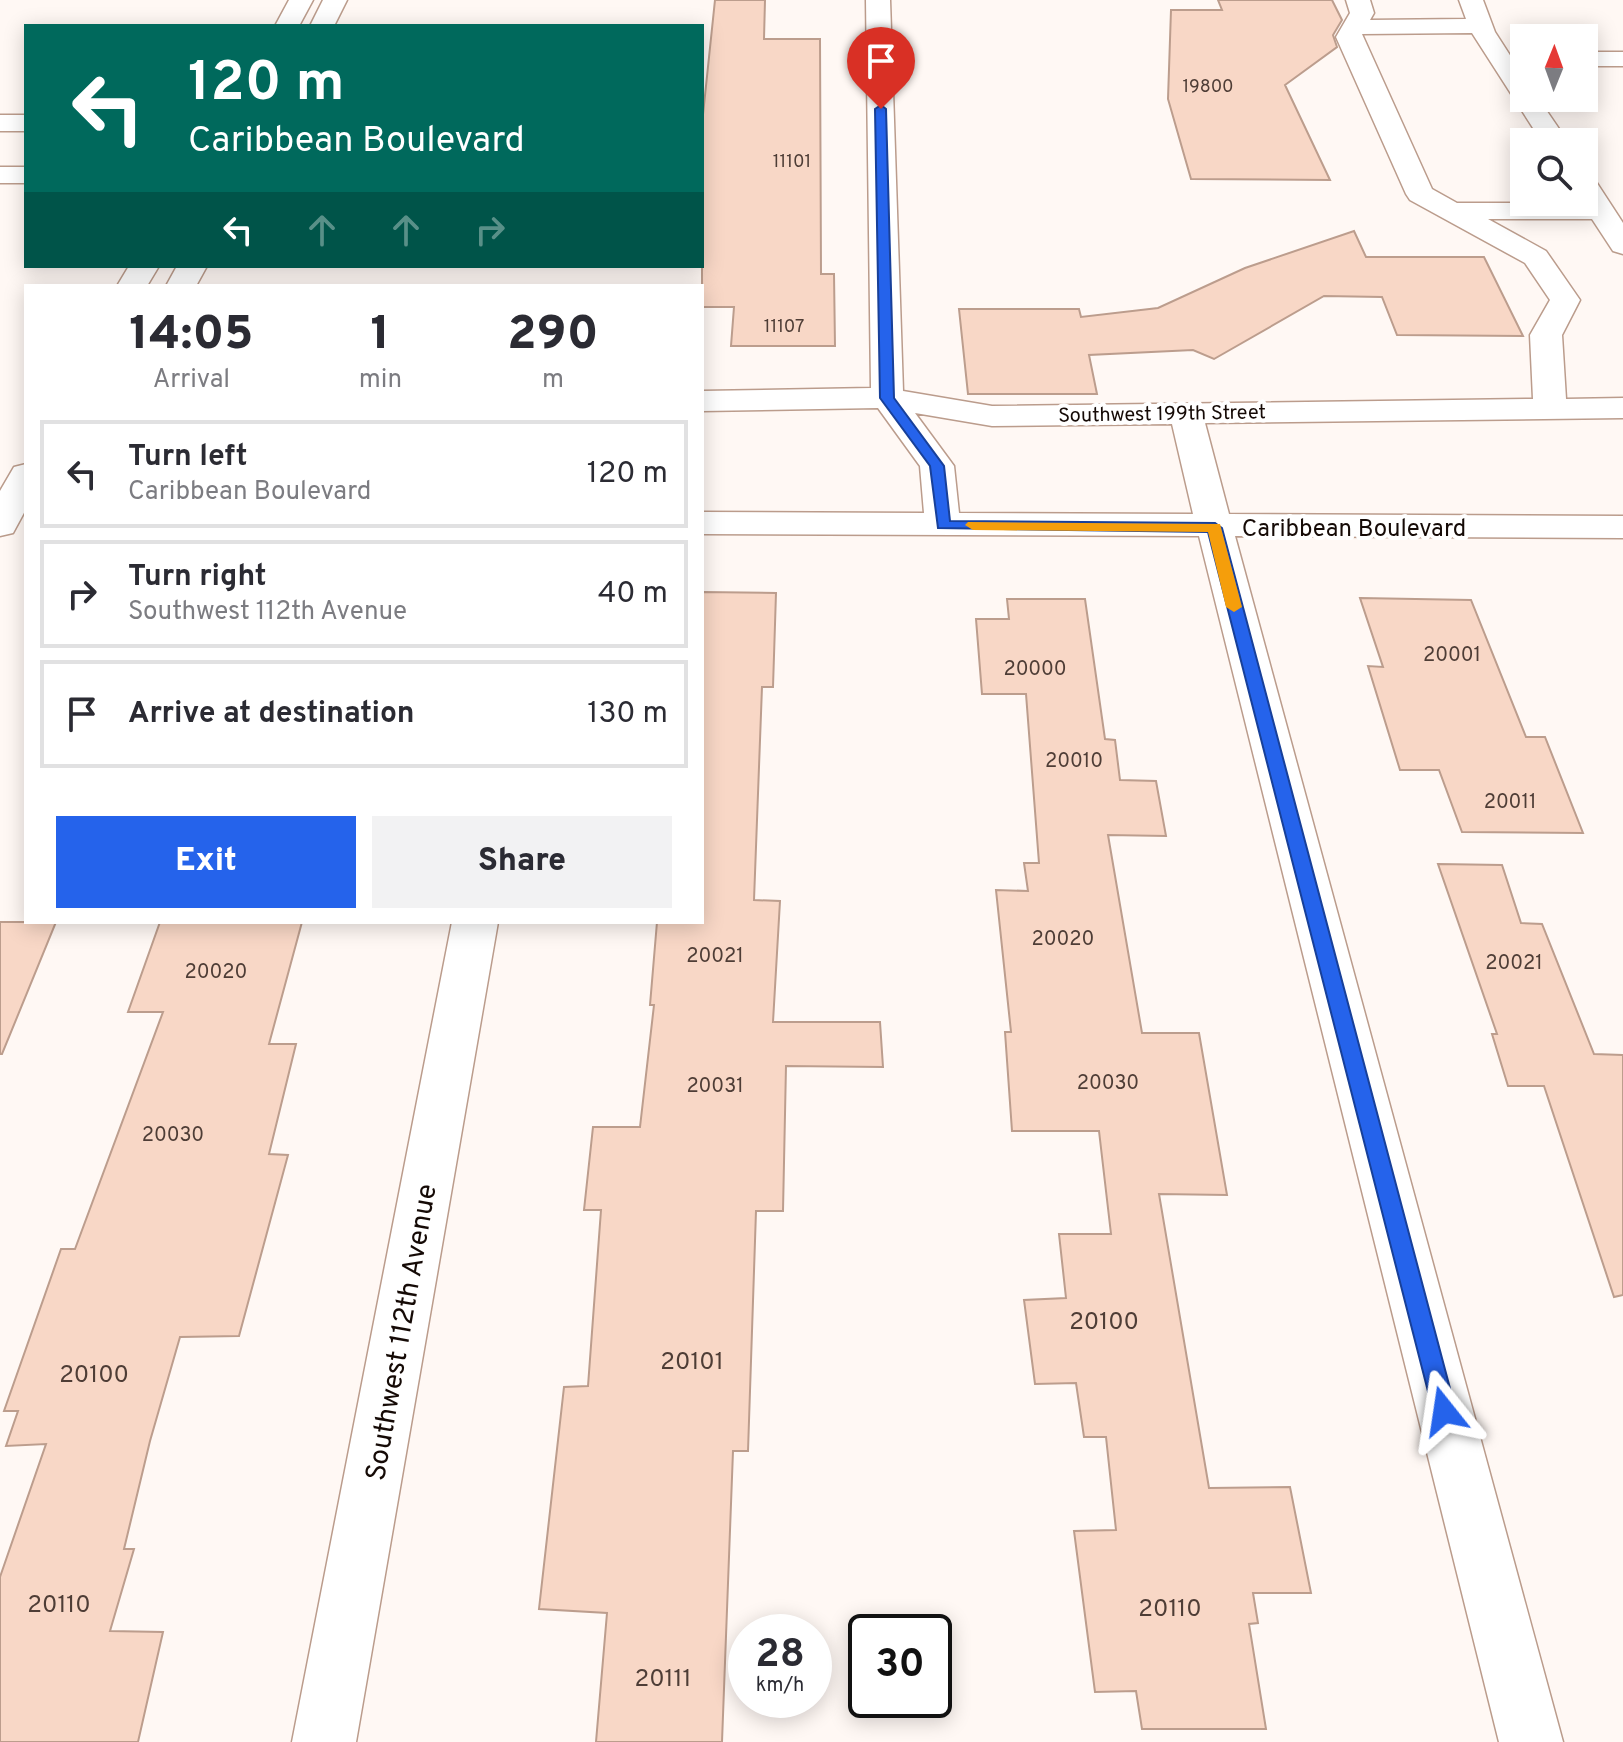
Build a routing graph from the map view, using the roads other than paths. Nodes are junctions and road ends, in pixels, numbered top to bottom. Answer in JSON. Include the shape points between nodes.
{"nodes":[{"id":1,"x":301,"y":0,"type":"edge"},
{"id":2,"x":335,"y":0,"type":"edge"},
{"id":3,"x":878,"y":0,"type":"edge"},
{"id":4,"x":1471,"y":0,"type":"edge"},
{"id":5,"x":1356,"y":13,"type":"edge"},
{"id":6,"x":288,"y":24,"type":"edge"},
{"id":7,"x":323,"y":24,"type":"edge"},
{"id":8,"x":1480,"y":26,"type":"junction"},
{"id":9,"x":1510,"y":55,"type":"edge"},
{"id":10,"x":1598,"y":59,"type":"edge"},
{"id":11,"x":1623,"y":59,"type":"edge"},
{"id":12,"x":0,"y":123,"type":"edge"},
{"id":13,"x":24,"y":123,"type":"edge"},
{"id":14,"x":0,"y":175,"type":"edge"},
{"id":15,"x":24,"y":175,"type":"edge"},
{"id":16,"x":1598,"y":204,"type":"edge"},
{"id":17,"x":1450,"y":211,"type":"junction"},
{"id":18,"x":1603,"y":211,"type":"junction"},
{"id":19,"x":1623,"y":245,"type":"edge"},
{"id":20,"x":887,"y":398,"type":"junction"},
{"id":21,"x":704,"y":401,"type":"edge"},
{"id":22,"x":1623,"y":408,"type":"edge"},
{"id":23,"x":1550,"y":409,"type":"junction"},
{"id":24,"x":1186,"y":412,"type":"junction"},
{"id":25,"x":24,"y":479,"type":"edge"},
{"id":26,"x":704,"y":523,"type":"edge"},
{"id":27,"x":7,"y":524,"type":"edge"},
{"id":28,"x":943,"y":525,"type":"junction"},
{"id":29,"x":1623,"y":527,"type":"edge"},
{"id":30,"x":1215,"y":528,"type":"junction"},
{"id":31,"x":475,"y":924,"type":"edge"},
{"id":32,"x":324,"y":1742,"type":"edge"},
{"id":33,"x":1531,"y":1742,"type":"edge"}],
"edges":[{"from":1,"to":6,"type":"street"},
{"from":2,"to":7,"type":"street"},
{"from":3,"to":20,"type":"street"},
{"from":4,"to":8,"type":"street"},
{"from":5,"to":8,"type":"street"},
{"from":5,"to":17,"type":"street","via":[[1348,37],[1420,194]]},
{"from":8,"to":9,"type":"street"},
{"from":10,"to":11,"type":"street"},
{"from":12,"to":13,"type":"street"},
{"from":14,"to":15,"type":"street"},
{"from":16,"to":18,"type":"street"},
{"from":17,"to":18,"type":"street"},
{"from":17,"to":23,"type":"street","via":[[1536,257],[1565,300],[1546,335]]},
{"from":18,"to":19,"type":"street"},
{"from":20,"to":21,"type":"street","name":"Southwest 199th Street"},
{"from":20,"to":24,"type":"street","name":"Southwest 199th Street","via":[[992,416]]},
{"from":20,"to":28,"type":"street","via":[[937,466]]},
{"from":22,"to":23,"type":"street","name":"Southwest 199th Street"},
{"from":23,"to":24,"type":"street","name":"Southwest 199th Street"},
{"from":24,"to":30,"type":"street"},
{"from":25,"to":27,"type":"street"},
{"from":26,"to":28,"type":"street","name":"Caribbean Boulevard"},
{"from":28,"to":30,"type":"street","name":"Caribbean Boulevard"},
{"from":29,"to":30,"type":"street","name":"Caribbean Boulevard"},
{"from":30,"to":33,"type":"street"},
{"from":31,"to":32,"type":"street","name":"Southwest 112th Avenue"}]}
